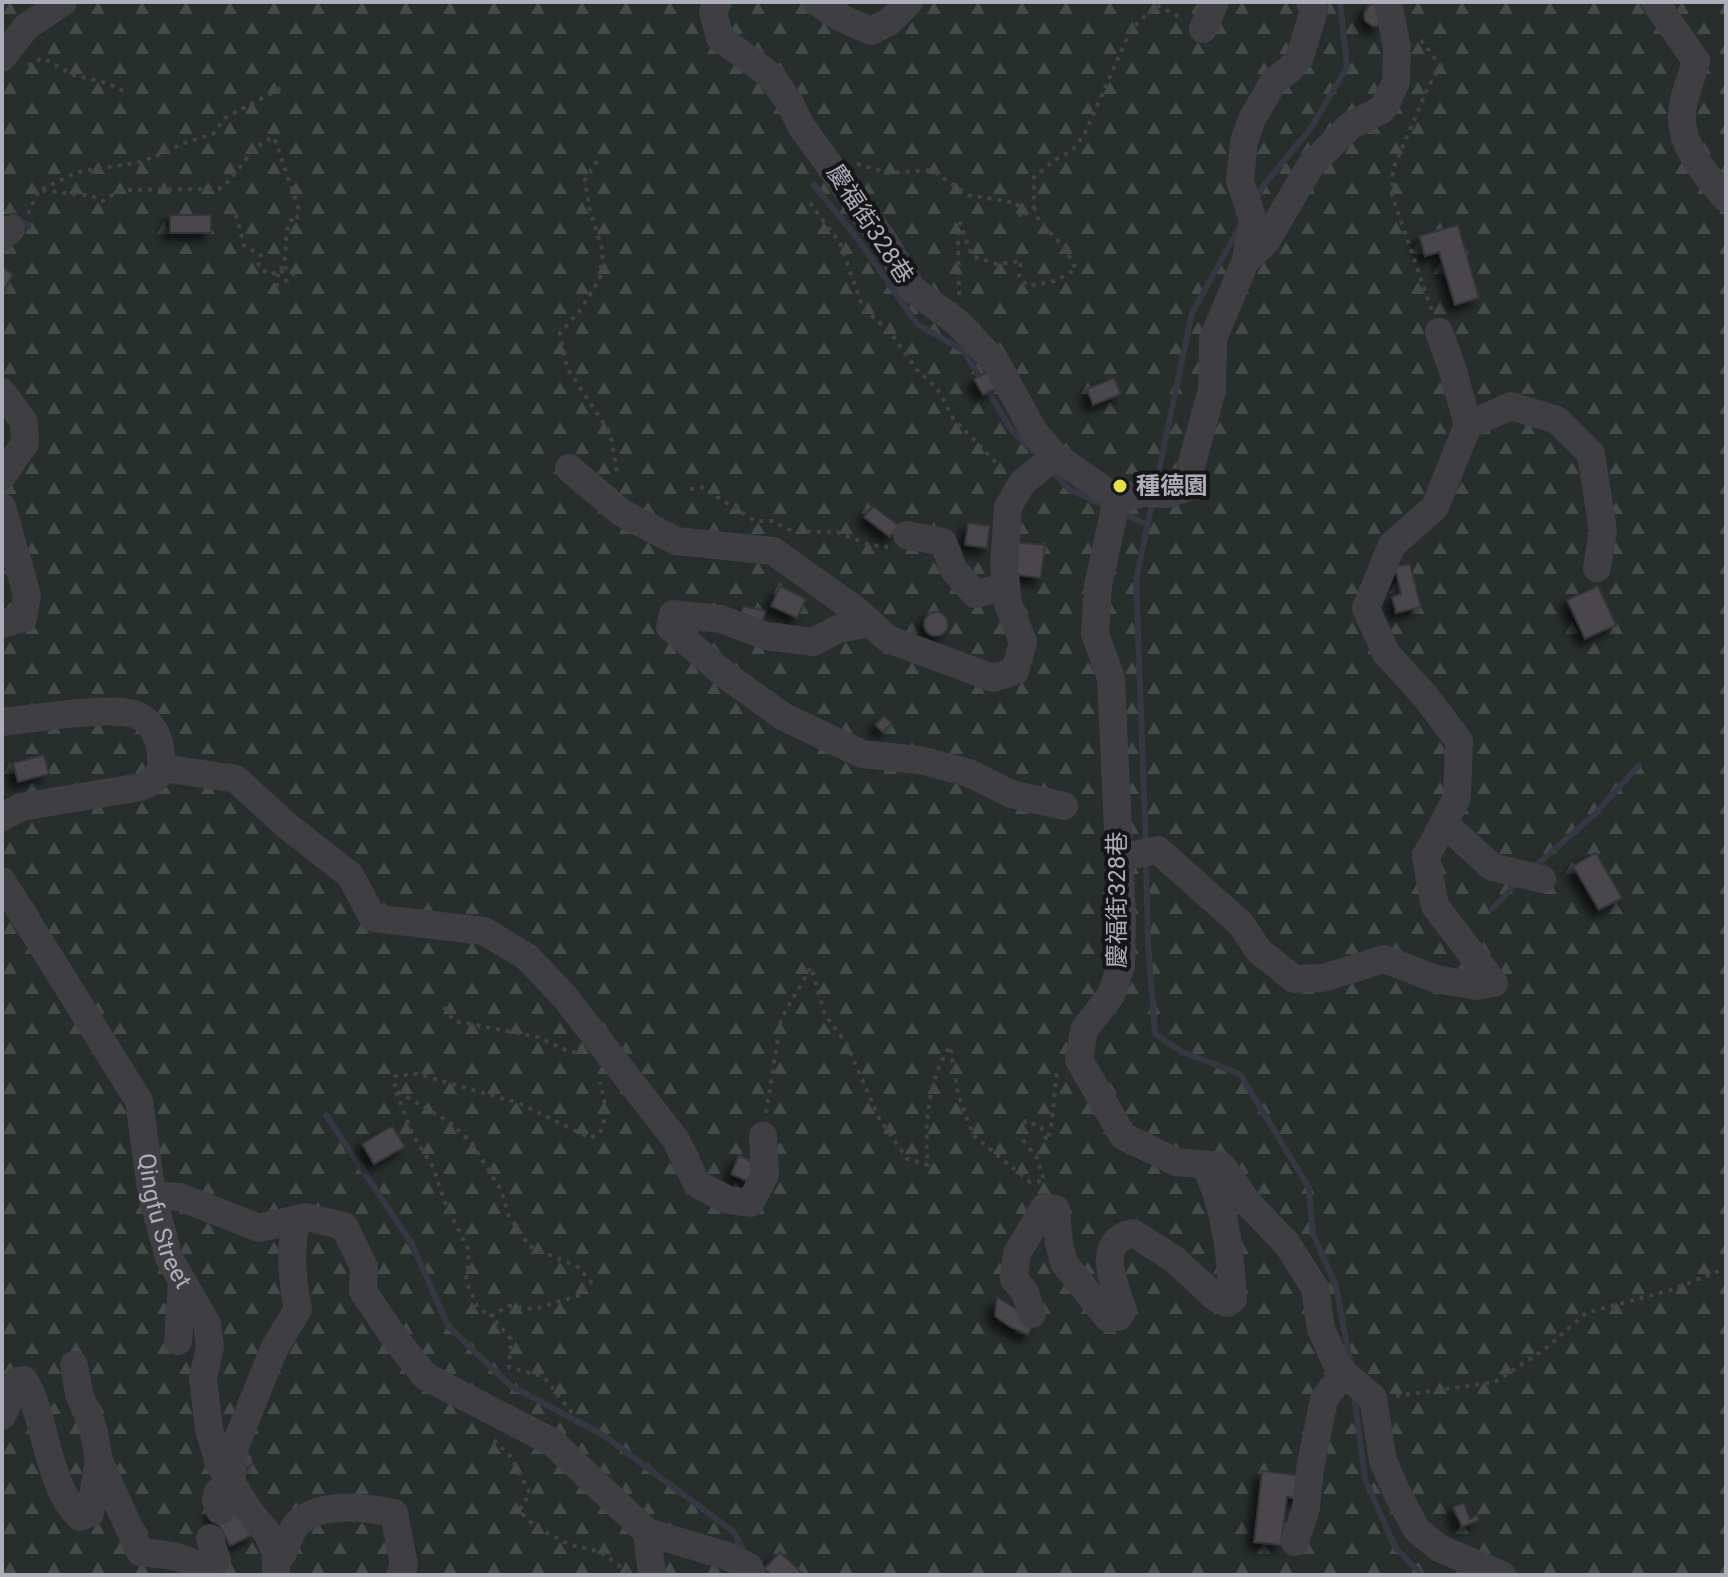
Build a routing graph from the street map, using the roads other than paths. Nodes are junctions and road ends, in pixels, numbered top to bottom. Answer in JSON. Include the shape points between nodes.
{"nodes":[{"id":1,"x":63,"y":2,"type":"edge"},
{"id":2,"x":718,"y":2,"type":"edge"},
{"id":3,"x":817,"y":2,"type":"edge"},
{"id":4,"x":909,"y":2,"type":"edge"},
{"id":5,"x":1215,"y":2,"type":"edge"},
{"id":6,"x":1310,"y":2,"type":"edge"},
{"id":7,"x":1388,"y":2,"type":"edge"},
{"id":8,"x":1655,"y":2,"type":"edge"},
{"id":9,"x":850,"y":13,"type":"edge"},
{"id":10,"x":1203,"y":29,"type":"road end"},
{"id":11,"x":10,"y":63,"type":"edge"},
{"id":12,"x":1726,"y":198,"type":"edge"},
{"id":13,"x":1245,"y":262,"type":"junction"},
{"id":14,"x":1439,"y":332,"type":"road end"},
{"id":15,"x":2,"y":392,"type":"edge"},
{"id":16,"x":1468,"y":425,"type":"junction"},
{"id":17,"x":1048,"y":462,"type":"junction"},
{"id":18,"x":569,"y":468,"type":"dead end"},
{"id":19,"x":2,"y":476,"type":"edge"},
{"id":20,"x":1131,"y":501,"type":"junction"},
{"id":21,"x":2,"y":507,"type":"edge"},
{"id":22,"x":900,"y":542,"type":"road end"},
{"id":23,"x":1597,"y":568,"type":"dead end"},
{"id":24,"x":1006,"y":587,"type":"junction"},
{"id":25,"x":870,"y":623,"type":"junction"},
{"id":26,"x":2,"y":624,"type":"edge"},
{"id":27,"x":2,"y":722,"type":"edge"},
{"id":28,"x":163,"y":768,"type":"junction"},
{"id":29,"x":1064,"y":806,"type":"dead end"},
{"id":30,"x":2,"y":817,"type":"edge"},
{"id":31,"x":1444,"y":823,"type":"junction"},
{"id":32,"x":1137,"y":854,"type":"junction"},
{"id":33,"x":1542,"y":879,"type":"dead end"},
{"id":34,"x":2,"y":881,"type":"edge"},
{"id":35,"x":763,"y":1136,"type":"road end"},
{"id":36,"x":1205,"y":1165,"type":"junction"},
{"id":37,"x":152,"y":1195,"type":"junction"},
{"id":38,"x":297,"y":1219,"type":"junction"},
{"id":39,"x":182,"y":1281,"type":"junction"},
{"id":40,"x":1032,"y":1314,"type":"dead end"},
{"id":41,"x":178,"y":1341,"type":"dead end"},
{"id":42,"x":74,"y":1365,"type":"dead end"},
{"id":43,"x":1359,"y":1387,"type":"junction"},
{"id":44,"x":2,"y":1416,"type":"edge"},
{"id":45,"x":99,"y":1461,"type":"junction"},
{"id":46,"x":231,"y":1483,"type":"junction"},
{"id":47,"x":220,"y":1511,"type":"dead end"},
{"id":48,"x":647,"y":1532,"type":"junction"},
{"id":49,"x":210,"y":1538,"type":"dead end"},
{"id":50,"x":1295,"y":1542,"type":"dead end"},
{"id":51,"x":276,"y":1568,"type":"edge"},
{"id":52,"x":400,"y":1575,"type":"edge"},
{"id":53,"x":652,"y":1575,"type":"edge"},
{"id":54,"x":752,"y":1575,"type":"edge"},
{"id":55,"x":1502,"y":1575,"type":"edge"}],
"edges":[{"from":1,"to":11,"type":"street","via":[[26,27]]},
{"from":2,"to":17,"type":"street","name":"慶福街328巷","via":[[713,12],[720,38],[770,75],[912,289],[957,322],[997,364]]},
{"from":3,"to":9,"type":"street"},
{"from":4,"to":9,"type":"street","via":[[871,31]]},
{"from":5,"to":10,"type":"street"},
{"from":6,"to":13,"type":"street","via":[[1314,10],[1300,57],[1274,81],[1244,141],[1240,181],[1249,210]]},
{"from":7,"to":13,"type":"street","name":"慶福街328巷","via":[[1397,48],[1396,82],[1383,109],[1350,126],[1311,165],[1266,241]]},
{"from":8,"to":12,"type":"street","via":[[1696,61],[1682,115],[1683,137]]},
{"from":13,"to":20,"type":"street","name":"慶福街328巷","via":[[1213,339],[1212,390],[1185,488]]},
{"from":14,"to":16,"type":"street"},
{"from":15,"to":19,"type":"street","via":[[24,422],[25,443]]},
{"from":16,"to":23,"type":"street","via":[[1511,406],[1557,420],[1591,454],[1603,531]]},
{"from":16,"to":31,"type":"street","name":"慶福街328巷","via":[[1435,507],[1392,545],[1366,608],[1386,653],[1459,741],[1457,797]]},
{"from":17,"to":20,"type":"street","name":"慶福街328巷"},
{"from":17,"to":24,"type":"street","via":[[1022,483],[1008,507]]},
{"from":18,"to":25,"type":"street","via":[[615,507],[676,541],[773,551]]},
{"from":20,"to":32,"type":"street","name":"慶福街328巷","via":[[1098,586],[1095,634],[1111,678]]},
{"from":21,"to":26,"type":"street","via":[[27,595],[23,618]]},
{"from":22,"to":24,"type":"street","via":[[943,542],[954,570],[975,594]]},
{"from":24,"to":25,"type":"street","via":[[1023,642],[1015,671],[993,678],[888,639]]},
{"from":25,"to":29,"type":"street","via":[[838,629],[813,642],[766,636],[721,619],[673,614],[670,627],[784,717],[862,754],[920,760],[969,773],[1011,794]]},
{"from":27,"to":28,"type":"street","via":[[111,712],[137,715],[160,739]]},
{"from":28,"to":30,"type":"street","via":[[155,781],[141,787],[21,807]]},
{"from":28,"to":35,"type":"street","via":[[236,779],[350,875],[373,918],[484,931],[527,957],[608,1050],[676,1140],[697,1184],[728,1200],[750,1203],[765,1175]]},
{"from":31,"to":32,"type":"street","name":"慶福街328巷","via":[[1426,857],[1435,906],[1494,983],[1477,986],[1436,979],[1384,959],[1323,978],[1294,979],[1259,951],[1241,924]]},
{"from":31,"to":33,"type":"street","via":[[1492,867]]},
{"from":32,"to":36,"type":"street","name":"慶福街328巷","via":[[1121,966],[1111,995],[1084,1030],[1079,1060],[1123,1136],[1176,1162]]},
{"from":34,"to":37,"type":"street","name":"Qingfu Street","via":[[139,1101]]},
{"from":36,"to":40,"type":"street","via":[[1227,1228],[1233,1299],[1227,1303],[1216,1298],[1188,1269],[1133,1233],[1112,1247],[1109,1262],[1123,1310],[1108,1318],[1064,1263],[1056,1209],[1045,1207],[1017,1253],[1014,1279]]},
{"from":36,"to":43,"type":"street","name":"慶福街328巷","via":[[1222,1166],[1287,1244],[1315,1288],[1321,1329],[1339,1369]]},
{"from":37,"to":38,"type":"street","via":[[180,1197],[259,1228]]},
{"from":37,"to":39,"type":"street","name":"Qingfu Street","via":[[169,1258]]},
{"from":38,"to":46,"type":"street","via":[[291,1272],[298,1309],[274,1349],[235,1446]]},
{"from":38,"to":48,"type":"street","via":[[344,1226],[364,1267],[363,1291],[425,1376],[552,1442]]},
{"from":39,"to":41,"type":"street"},
{"from":39,"to":46,"type":"street","name":"Qingfu Street","via":[[207,1324],[210,1347],[203,1378],[209,1429]]},
{"from":42,"to":45,"type":"street"},
{"from":43,"to":50,"type":"street","via":[[1324,1399],[1306,1508]]},
{"from":43,"to":55,"type":"street","name":"慶福街328巷","via":[[1383,1461],[1417,1530],[1439,1548]]},
{"from":44,"to":45,"type":"street","via":[[18,1381],[24,1380],[63,1491],[80,1517],[90,1513]]},
{"from":45,"to":49,"type":"street","via":[[140,1552],[202,1566],[217,1560]]},
{"from":46,"to":47,"type":"street","via":[[218,1492]]},
{"from":46,"to":51,"type":"street","name":"Qingfu Street","via":[[268,1534]]},
{"from":48,"to":53,"type":"street"},
{"from":48,"to":54,"type":"street","via":[[727,1556],[749,1567]]},
{"from":51,"to":52,"type":"street","via":[[296,1524],[317,1512],[360,1507],[394,1513],[404,1565]]}]}
